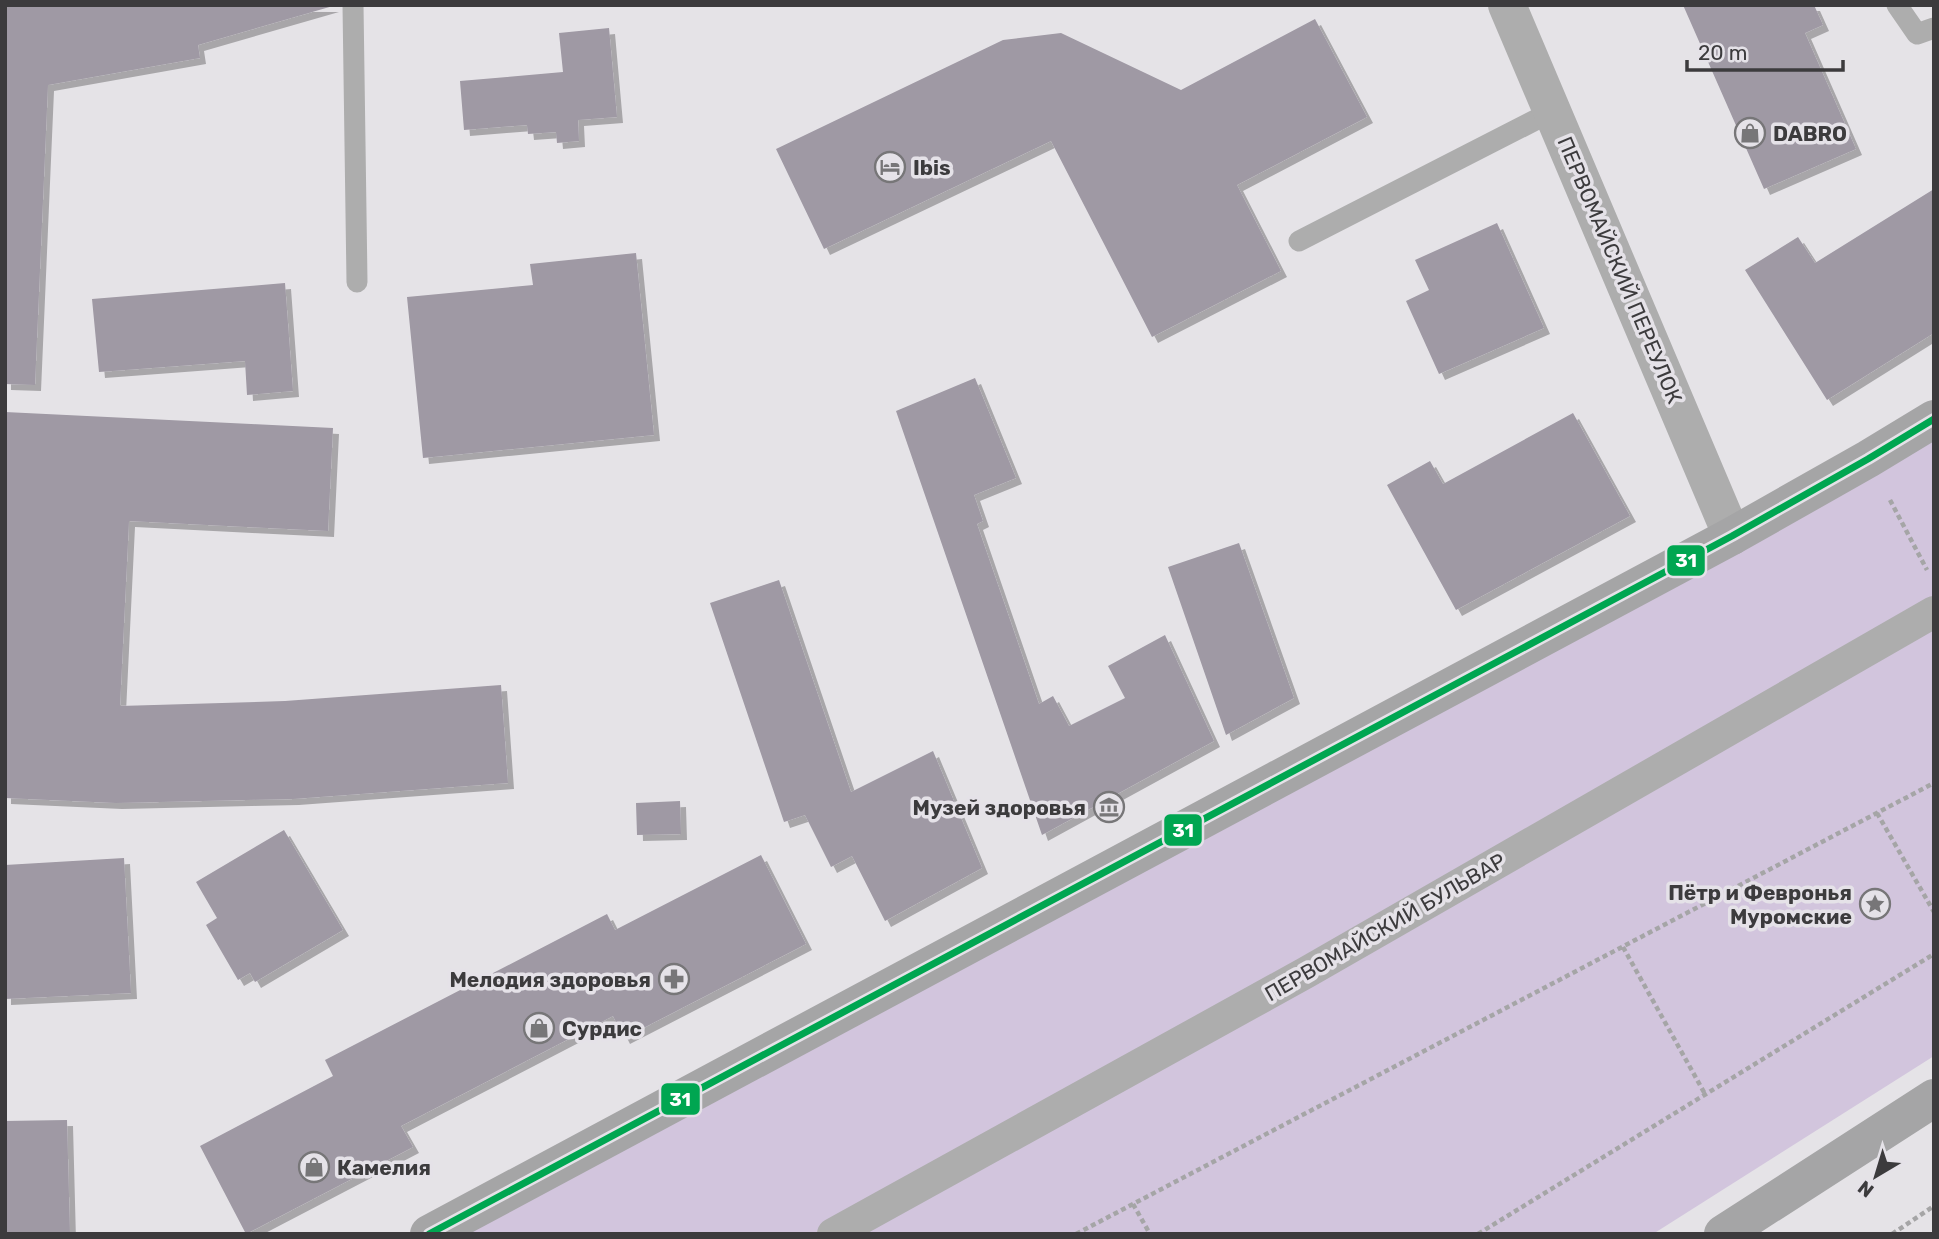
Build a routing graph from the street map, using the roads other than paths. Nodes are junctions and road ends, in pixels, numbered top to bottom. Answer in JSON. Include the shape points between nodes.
{"nodes":[{"id":1,"x":353,"y":5,"type":"edge"},
{"id":2,"x":1507,"y":5,"type":"edge"},
{"id":3,"x":1897,"y":5,"type":"edge"},
{"id":4,"x":1934,"y":28,"type":"edge"},
{"id":5,"x":1553,"y":111,"type":"junction"},
{"id":6,"x":1299,"y":241,"type":"dead end"},
{"id":7,"x":358,"y":282,"type":"dead end"},
{"id":8,"x":1934,"y":419,"type":"edge"},
{"id":9,"x":1732,"y":536,"type":"junction"},
{"id":10,"x":1934,"y":612,"type":"edge"},
{"id":11,"x":1934,"y":1098,"type":"edge"},
{"id":12,"x":429,"y":1234,"type":"edge"},
{"id":13,"x":833,"y":1234,"type":"edge"},
{"id":14,"x":1723,"y":1234,"type":"edge"}],
"edges":[{"from":1,"to":7,"type":"lane"},
{"from":2,"to":5,"type":"street","name":"ПЕРВОМАЙСКИЙ ПЕРЕУЛОК"},
{"from":3,"to":4,"type":"lane","via":[[1917,34]]},
{"from":5,"to":6,"type":"lane"},
{"from":5,"to":9,"type":"street","name":"ПЕРВОМАЙСКИЙ ПЕРЕУЛОК"},
{"from":8,"to":9,"type":"main road"},
{"from":9,"to":12,"type":"main road"},
{"from":10,"to":13,"type":"street","name":"ПЕРВОМАЙСКИЙ БУЛЬВАР","via":[[1307,972]]},
{"from":11,"to":14,"type":"main road"}]}
